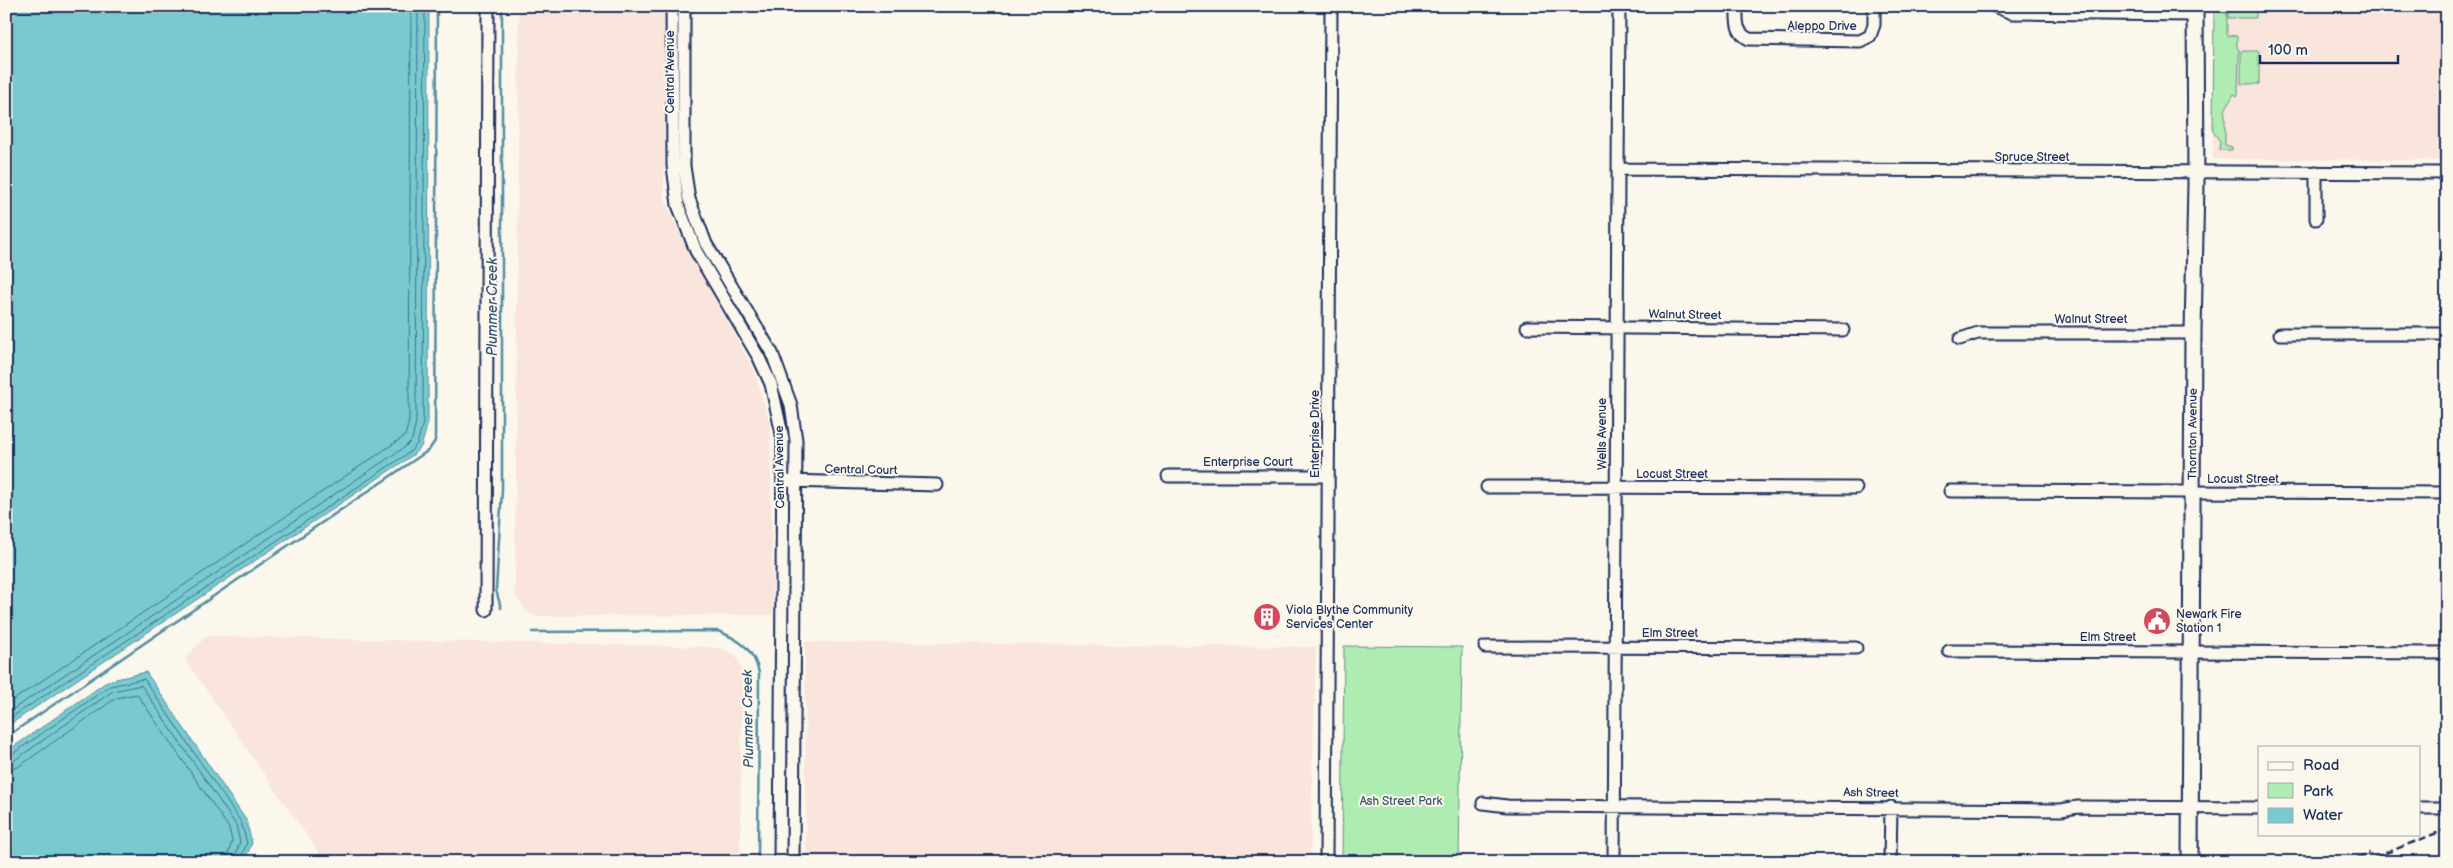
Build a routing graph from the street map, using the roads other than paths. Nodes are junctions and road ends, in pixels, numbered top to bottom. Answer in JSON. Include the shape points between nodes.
{"nodes":[{"id":1,"x":488,"y":6,"type":"edge"},
{"id":2,"x":672,"y":6,"type":"edge"},
{"id":3,"x":684,"y":6,"type":"edge"},
{"id":4,"x":1331,"y":6,"type":"edge"},
{"id":5,"x":1618,"y":6,"type":"edge"},
{"id":6,"x":1737,"y":6,"type":"edge"},
{"id":7,"x":1874,"y":6,"type":"edge"},
{"id":8,"x":1994,"y":6,"type":"edge"},
{"id":9,"x":2195,"y":10,"type":"edge"},
{"id":10,"x":1618,"y":169,"type":"junction"},
{"id":11,"x":2196,"y":172,"type":"junction"},
{"id":12,"x":2316,"y":172,"type":"junction"},
{"id":13,"x":2447,"y":173,"type":"edge"},
{"id":14,"x":2316,"y":220,"type":"dead end"},
{"id":15,"x":1527,"y":327,"type":"dead end"},
{"id":16,"x":1617,"y":328,"type":"junction"},
{"id":17,"x":1843,"y":330,"type":"dead end"},
{"id":18,"x":2193,"y":333,"type":"junction"},
{"id":19,"x":2280,"y":334,"type":"dead end"},
{"id":20,"x":2447,"y":334,"type":"edge"},
{"id":21,"x":1960,"y":339,"type":"dead end"},
{"id":22,"x":1168,"y":476,"type":"dead end"},
{"id":23,"x":1328,"y":476,"type":"junction"},
{"id":24,"x":790,"y":481,"type":"junction"},
{"id":25,"x":937,"y":485,"type":"dead end"},
{"id":26,"x":1488,"y":487,"type":"dead end"},
{"id":27,"x":1616,"y":487,"type":"junction"},
{"id":28,"x":1856,"y":488,"type":"dead end"},
{"id":29,"x":1950,"y":491,"type":"dead end"},
{"id":30,"x":2192,"y":492,"type":"junction"},
{"id":31,"x":2447,"y":494,"type":"edge"},
{"id":32,"x":486,"y":610,"type":"dead end"},
{"id":33,"x":1485,"y":647,"type":"dead end"},
{"id":34,"x":1615,"y":647,"type":"junction"},
{"id":35,"x":1856,"y":648,"type":"dead end"},
{"id":36,"x":1949,"y":651,"type":"dead end"},
{"id":37,"x":2192,"y":651,"type":"junction"},
{"id":38,"x":2447,"y":653,"type":"edge"},
{"id":39,"x":1483,"y":803,"type":"dead end"},
{"id":40,"x":1614,"y":806,"type":"junction"},
{"id":41,"x":1891,"y":807,"type":"junction"},
{"id":42,"x":2191,"y":808,"type":"junction"},
{"id":43,"x":2258,"y":808,"type":"edge"},
{"id":44,"x":2420,"y":808,"type":"edge"},
{"id":45,"x":2440,"y":808,"type":"dead end"},
{"id":46,"x":780,"y":862,"type":"edge"},
{"id":47,"x":793,"y":862,"type":"edge"},
{"id":48,"x":1326,"y":862,"type":"edge"},
{"id":49,"x":1614,"y":862,"type":"edge"},
{"id":50,"x":1890,"y":862,"type":"edge"},
{"id":51,"x":2190,"y":862,"type":"edge"}],
"edges":[{"from":1,"to":32,"type":"street"},
{"from":2,"to":24,"type":"street","name":"Central Avenue","via":[[673,166],[678,205],[696,250],[760,358],[771,384]]},
{"from":3,"to":24,"type":"street","name":"Central Avenue","via":[[684,166],[689,199],[706,244],[772,352],[781,373],[791,405],[794,431]]},
{"from":4,"to":23,"type":"street","name":"Enterprise Drive"},
{"from":5,"to":10,"type":"street","name":"Wells Avenue"},
{"from":6,"to":7,"type":"street","name":"Aleppo Drive","via":[[1737,26],[1743,36],[1757,40],[1860,41],[1870,36],[1873,30]]},
{"from":8,"to":9,"type":"street","via":[[2012,13]]},
{"from":9,"to":11,"type":"main road","name":"Thornton Avenue"},
{"from":10,"to":11,"type":"street","name":"Spruce Street"},
{"from":10,"to":16,"type":"street","name":"Wells Avenue"},
{"from":11,"to":12,"type":"street","name":"Spruce Street"},
{"from":11,"to":18,"type":"main road","name":"Thornton Avenue"},
{"from":12,"to":13,"type":"street","name":"Spruce Street"},
{"from":12,"to":14,"type":"street"},
{"from":15,"to":16,"type":"street","name":"Walnut Street"},
{"from":16,"to":17,"type":"street","name":"Walnut Street"},
{"from":16,"to":27,"type":"street","name":"Wells Avenue"},
{"from":18,"to":21,"type":"street","name":"Walnut Street","via":[[1978,333]]},
{"from":18,"to":30,"type":"main road","name":"Thornton Avenue"},
{"from":19,"to":20,"type":"street"},
{"from":22,"to":23,"type":"street","name":"Enterprise Court"},
{"from":23,"to":48,"type":"street","name":"Enterprise Drive"},
{"from":24,"to":25,"type":"street","name":"Central Court"},
{"from":24,"to":46,"type":"street","name":"Central Avenue"},
{"from":24,"to":47,"type":"street","name":"Central Avenue"},
{"from":26,"to":27,"type":"street","name":"Locust Street"},
{"from":27,"to":28,"type":"street","name":"Locust Street"},
{"from":27,"to":34,"type":"street","name":"Wells Avenue"},
{"from":29,"to":30,"type":"street","name":"Locust Street"},
{"from":30,"to":31,"type":"street","name":"Locust Street"},
{"from":30,"to":37,"type":"main road","name":"Thornton Avenue"},
{"from":33,"to":34,"type":"street","name":"Elm Street"},
{"from":34,"to":35,"type":"street","name":"Elm Street"},
{"from":34,"to":40,"type":"street","name":"Wells Avenue"},
{"from":36,"to":37,"type":"street","name":"Elm Street"},
{"from":37,"to":38,"type":"street","name":"Elm Street"},
{"from":37,"to":42,"type":"main road","name":"Thornton Avenue"},
{"from":39,"to":40,"type":"street","name":"Ash Street"},
{"from":40,"to":41,"type":"street","name":"Ash Street"},
{"from":40,"to":49,"type":"street","name":"Wells Avenue"},
{"from":41,"to":42,"type":"street","name":"Ash Street"},
{"from":41,"to":50,"type":"street"},
{"from":42,"to":43,"type":"street","name":"Ash Street"},
{"from":42,"to":51,"type":"main road","name":"Thornton Avenue"},
{"from":44,"to":45,"type":"street"}]}
